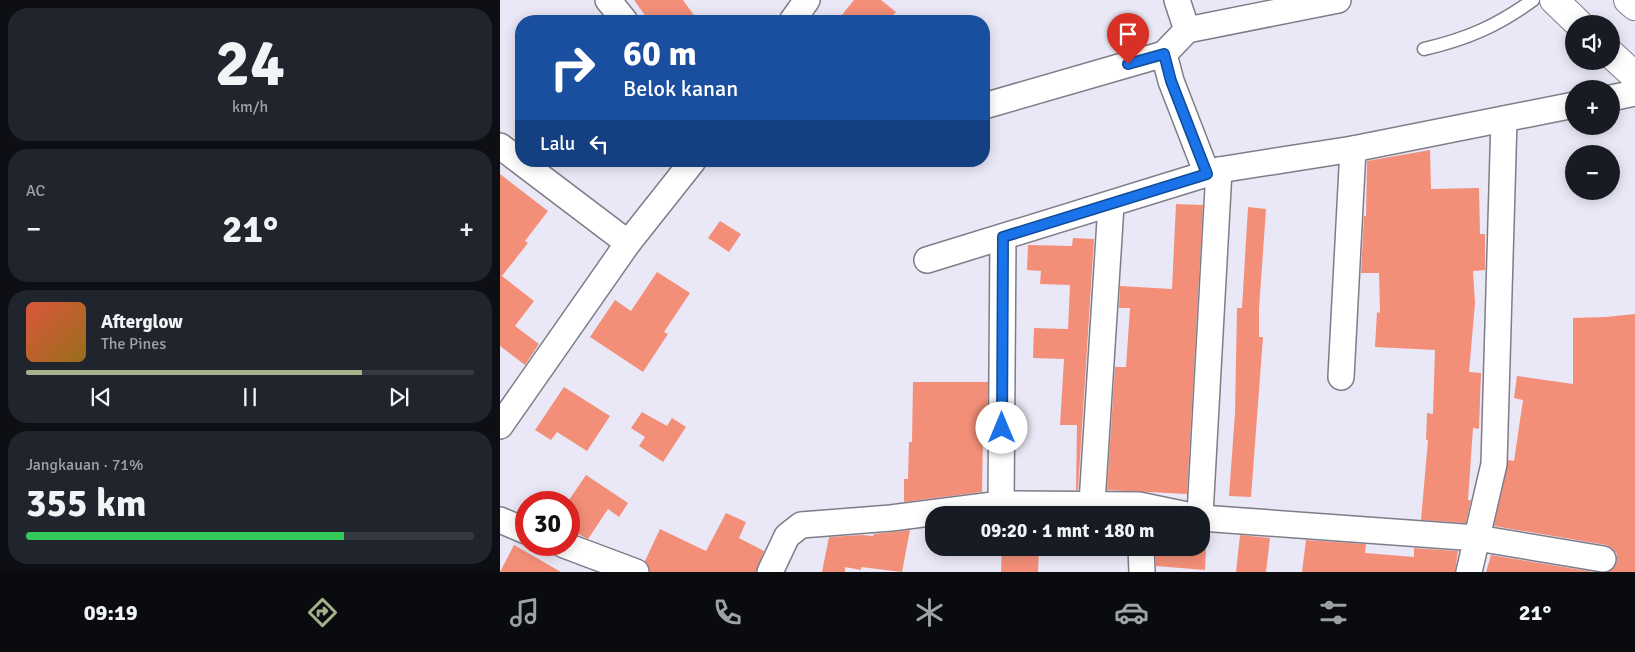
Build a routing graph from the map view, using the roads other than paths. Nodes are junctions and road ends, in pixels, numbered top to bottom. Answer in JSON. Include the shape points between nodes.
{"nodes":[{"id":1,"x":608,"y":0,"type":"edge"},
{"id":2,"x":807,"y":0,"type":"edge"},
{"id":3,"x":1177,"y":0,"type":"edge"},
{"id":4,"x":1338,"y":0,"type":"edge"},
{"id":5,"x":1533,"y":0,"type":"edge"},
{"id":6,"x":1554,"y":0,"type":"edge"},
{"id":7,"x":1628,"y":0,"type":"edge"},
{"id":8,"x":1635,"y":6,"type":"edge"},
{"id":9,"x":620,"y":15,"type":"edge"},
{"id":10,"x":796,"y":15,"type":"edge"},
{"id":11,"x":1570,"y":15,"type":"edge"},
{"id":12,"x":1186,"y":30,"type":"junction"},
{"id":13,"x":1424,"y":49,"type":"dead end"},
{"id":14,"x":1164,"y":54,"type":"junction"},
{"id":15,"x":1620,"y":62,"type":"edge"},
{"id":16,"x":1635,"y":76,"type":"edge"},
{"id":17,"x":1635,"y":93,"type":"edge"},
{"id":18,"x":1620,"y":96,"type":"edge"},
{"id":19,"x":990,"y":104,"type":"edge"},
{"id":20,"x":1565,"y":107,"type":"edge"},
{"id":21,"x":1504,"y":119,"type":"junction"},
{"id":22,"x":500,"y":146,"type":"edge"},
{"id":23,"x":1354,"y":149,"type":"junction"},
{"id":24,"x":515,"y":157,"type":"edge"},
{"id":25,"x":528,"y":167,"type":"edge"},
{"id":26,"x":689,"y":167,"type":"edge"},
{"id":27,"x":1213,"y":172,"type":"junction"},
{"id":28,"x":1111,"y":205,"type":"junction"},
{"id":29,"x":1003,"y":237,"type":"junction"},
{"id":30,"x":628,"y":243,"type":"junction"},
{"id":31,"x":927,"y":260,"type":"dead end"},
{"id":32,"x":1341,"y":377,"type":"dead end"},
{"id":33,"x":501,"y":423,"type":"edge"},
{"id":34,"x":1092,"y":503,"type":"junction"},
{"id":35,"x":1001,"y":504,"type":"junction"},
{"id":36,"x":1112,"y":506,"type":"edge"},
{"id":37,"x":1201,"y":506,"type":"edge"},
{"id":38,"x":1210,"y":517,"type":"edge"},
{"id":39,"x":500,"y":520,"type":"edge"},
{"id":40,"x":515,"y":526,"type":"edge"},
{"id":41,"x":1477,"y":538,"type":"junction"},
{"id":42,"x":572,"y":556,"type":"edge"},
{"id":43,"x":1141,"y":556,"type":"edge"},
{"id":44,"x":1603,"y":559,"type":"dead end"},
{"id":45,"x":636,"y":572,"type":"edge"},
{"id":46,"x":770,"y":572,"type":"edge"},
{"id":47,"x":1142,"y":572,"type":"edge"},
{"id":48,"x":1469,"y":572,"type":"edge"}],
"edges":[{"from":1,"to":9,"type":"street"},
{"from":2,"to":10,"type":"street"},
{"from":3,"to":12,"type":"street"},
{"from":4,"to":12,"type":"street"},
{"from":5,"to":13,"type":"lane","via":[[1505,20],[1456,41]]},
{"from":6,"to":11,"type":"highway"},
{"from":7,"to":8,"type":"highway"},
{"from":12,"to":14,"type":"street"},
{"from":14,"to":19,"type":"street"},
{"from":14,"to":27,"type":"street","via":[[1171,81]]},
{"from":15,"to":16,"type":"highway"},
{"from":17,"to":18,"type":"street"},
{"from":20,"to":21,"type":"street"},
{"from":21,"to":23,"type":"street"},
{"from":21,"to":41,"type":"street","via":[[1494,464]]},
{"from":22,"to":24,"type":"street"},
{"from":23,"to":27,"type":"street"},
{"from":23,"to":32,"type":"street"},
{"from":25,"to":30,"type":"street"},
{"from":26,"to":30,"type":"street"},
{"from":27,"to":28,"type":"street"},
{"from":27,"to":37,"type":"street"},
{"from":28,"to":29,"type":"street"},
{"from":28,"to":34,"type":"street"},
{"from":29,"to":31,"type":"street"},
{"from":29,"to":35,"type":"street"},
{"from":30,"to":33,"type":"street"},
{"from":34,"to":35,"type":"street"},
{"from":34,"to":36,"type":"street"},
{"from":35,"to":46,"type":"street","via":[[891,518],[800,524],[787,536]]},
{"from":38,"to":41,"type":"street"},
{"from":39,"to":40,"type":"street"},
{"from":41,"to":44,"type":"street"},
{"from":41,"to":48,"type":"street"},
{"from":42,"to":45,"type":"street"},
{"from":43,"to":47,"type":"street"}]}
